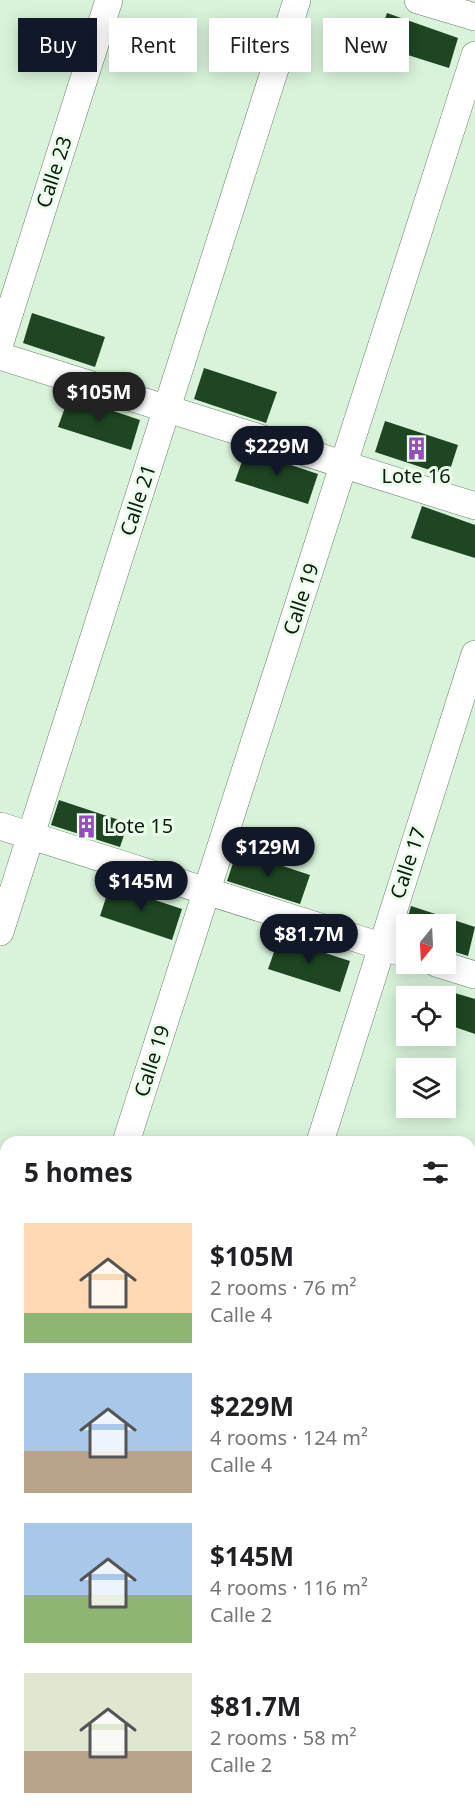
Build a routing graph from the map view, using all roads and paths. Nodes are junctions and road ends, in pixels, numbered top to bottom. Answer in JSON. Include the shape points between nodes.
{"nodes":[{"id":1,"x":109,"y":0,"type":"edge"},
{"id":2,"x":297,"y":0,"type":"edge"},
{"id":3,"x":418,"y":0,"type":"edge"},
{"id":4,"x":475,"y":17,"type":"edge"},
{"id":5,"x":475,"y":56,"type":"edge"},
{"id":6,"x":0,"y":344,"type":"edge"},
{"id":7,"x":0,"y":356,"type":"edge"},
{"id":8,"x":167,"y":409,"type":"junction"},
{"id":9,"x":344,"y":465,"type":"junction"},
{"id":10,"x":475,"y":506,"type":"edge"},
{"id":11,"x":475,"y":654,"type":"edge"},
{"id":12,"x":0,"y":826,"type":"edge"},
{"id":13,"x":31,"y":835,"type":"junction"},
{"id":14,"x":208,"y":891,"type":"junction"},
{"id":15,"x":0,"y":932,"type":"edge"},
{"id":16,"x":394,"y":950,"type":"edge"},
{"id":17,"x":456,"y":969,"type":"edge"},
{"id":18,"x":475,"y":975,"type":"edge"},
{"id":19,"x":128,"y":1136,"type":"edge"},
{"id":20,"x":322,"y":1136,"type":"edge"}],
"edges":[{"from":1,"to":6,"type":"street","name":"Calle 23"},
{"from":2,"to":8,"type":"street","name":"Calle 21"},
{"from":3,"to":4,"type":"street"},
{"from":5,"to":9,"type":"street","name":"Calle 19"},
{"from":7,"to":8,"type":"street"},
{"from":8,"to":9,"type":"street"},
{"from":8,"to":13,"type":"street","name":"Calle 21"},
{"from":9,"to":10,"type":"street"},
{"from":9,"to":14,"type":"street","name":"Calle 19"},
{"from":11,"to":16,"type":"street","name":"Calle 17"},
{"from":12,"to":13,"type":"street"},
{"from":13,"to":14,"type":"street"},
{"from":13,"to":15,"type":"street","name":"Calle 21"},
{"from":14,"to":16,"type":"street"},
{"from":14,"to":19,"type":"street","name":"Calle 19"},
{"from":16,"to":20,"type":"street","name":"Calle 17"},
{"from":17,"to":18,"type":"street"}]}
